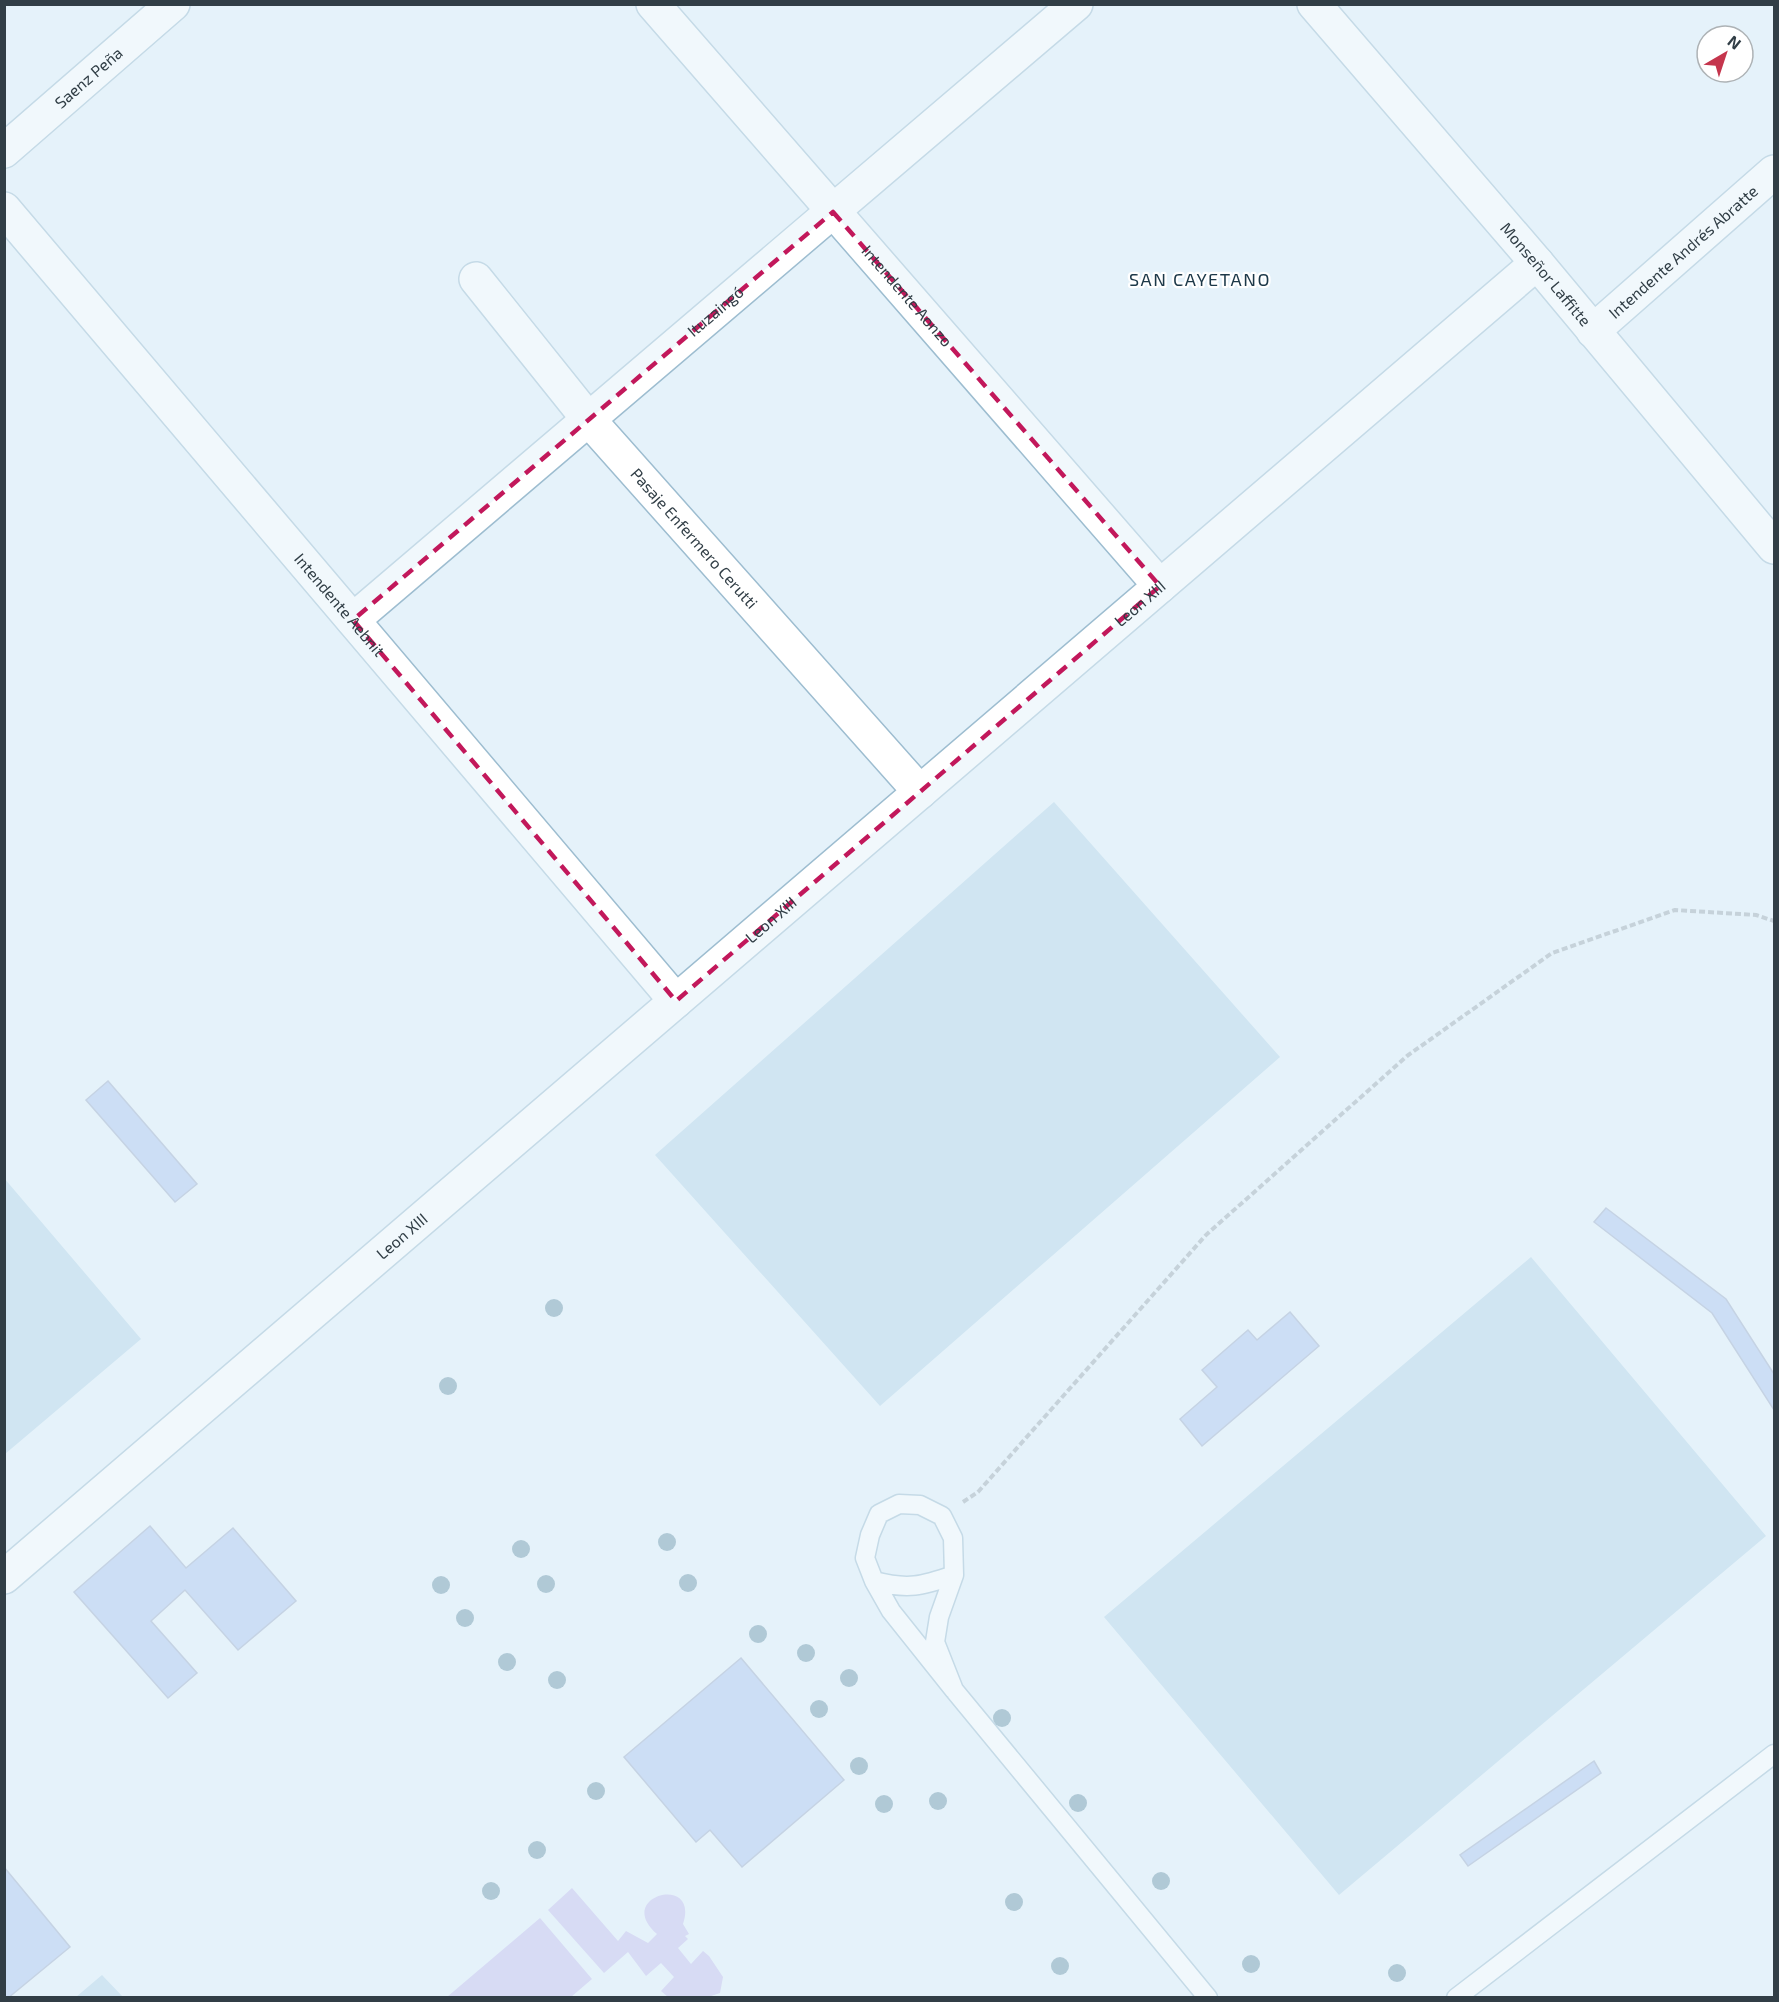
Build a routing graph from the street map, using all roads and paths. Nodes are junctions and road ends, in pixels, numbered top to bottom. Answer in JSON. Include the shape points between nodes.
{"nodes":[{"id":1,"x":173,"y":4,"type":"edge"},
{"id":2,"x":653,"y":4,"type":"edge"},
{"id":3,"x":1076,"y":4,"type":"edge"},
{"id":4,"x":1314,"y":4,"type":"edge"},
{"id":5,"x":4,"y":151,"type":"edge"},
{"id":6,"x":1774,"y":172,"type":"edge"},
{"id":7,"x":4,"y":209,"type":"edge"},
{"id":8,"x":833,"y":212,"type":"junction"},
{"id":9,"x":1537,"y":263,"type":"junction"},
{"id":10,"x":476,"y":279,"type":"dead end"},
{"id":11,"x":1593,"y":331,"type":"junction"},
{"id":12,"x":589,"y":420,"type":"junction"},
{"id":13,"x":1774,"y":547,"type":"edge"},
{"id":14,"x":1160,"y":586,"type":"junction"},
{"id":15,"x":353,"y":620,"type":"junction"},
{"id":16,"x":920,"y":792,"type":"junction"},
{"id":17,"x":1774,"y":921,"type":"edge"},
{"id":18,"x":676,"y":1001,"type":"junction"},
{"id":19,"x":942,"y":1515,"type":"junction"},
{"id":20,"x":954,"y":1575,"type":"junction"},
{"id":21,"x":4,"y":1577,"type":"edge"},
{"id":22,"x":874,"y":1581,"type":"junction"},
{"id":23,"x":954,"y":1690,"type":"junction"},
{"id":24,"x":1774,"y":1754,"type":"edge"},
{"id":25,"x":1208,"y":1998,"type":"edge"},
{"id":26,"x":1456,"y":1998,"type":"edge"}],
"edges":[{"from":1,"to":5,"type":"street","name":"Saenz Peña"},
{"from":2,"to":8,"type":"street","name":"Intendente Aonzo"},
{"from":3,"to":8,"type":"street","name":"Ituzaingó"},
{"from":4,"to":9,"type":"street","name":"Monseñor Laffitte"},
{"from":6,"to":11,"type":"street","name":"Intendente Andrés Abratte"},
{"from":7,"to":15,"type":"street","name":"Intendente Aebnit"},
{"from":8,"to":12,"type":"street","name":"Ituzaingó"},
{"from":8,"to":14,"type":"street","name":"Intendente Aonzo"},
{"from":9,"to":11,"type":"street","name":"Monseñor Laffitte"},
{"from":9,"to":14,"type":"street","name":"Leon XIII"},
{"from":10,"to":12,"type":"street","name":"Pasaje Enfermero Cerutti"},
{"from":11,"to":13,"type":"street","name":"Monseñor Laffitte"},
{"from":12,"to":15,"type":"street","name":"Ituzaingó"},
{"from":12,"to":16,"type":"street","name":"Pasaje Enfermero Cerutti"},
{"from":14,"to":16,"type":"street","name":"Leon XIII"},
{"from":15,"to":18,"type":"street","name":"Intendente Aebnit"},
{"from":16,"to":18,"type":"street","name":"Leon XIII"},
{"from":17,"to":19,"type":"path","via":[[1756,915],[1675,910],[1552,952],[1407,1056],[1206,1235],[978,1492]]},
{"from":18,"to":21,"type":"street","name":"Leon XIII"},
{"from":19,"to":20,"type":"lane","via":[[953,1538]]},
{"from":19,"to":22,"type":"lane","via":[[920,1505],[899,1504],[879,1514],[865,1557]]},
{"from":20,"to":22,"type":"lane","via":[[924,1585],[896,1587]]},
{"from":20,"to":23,"type":"lane","via":[[935,1642]]},
{"from":22,"to":23,"type":"lane","via":[[891,1611]]},
{"from":23,"to":25,"type":"lane"},
{"from":24,"to":26,"type":"lane"}]}
